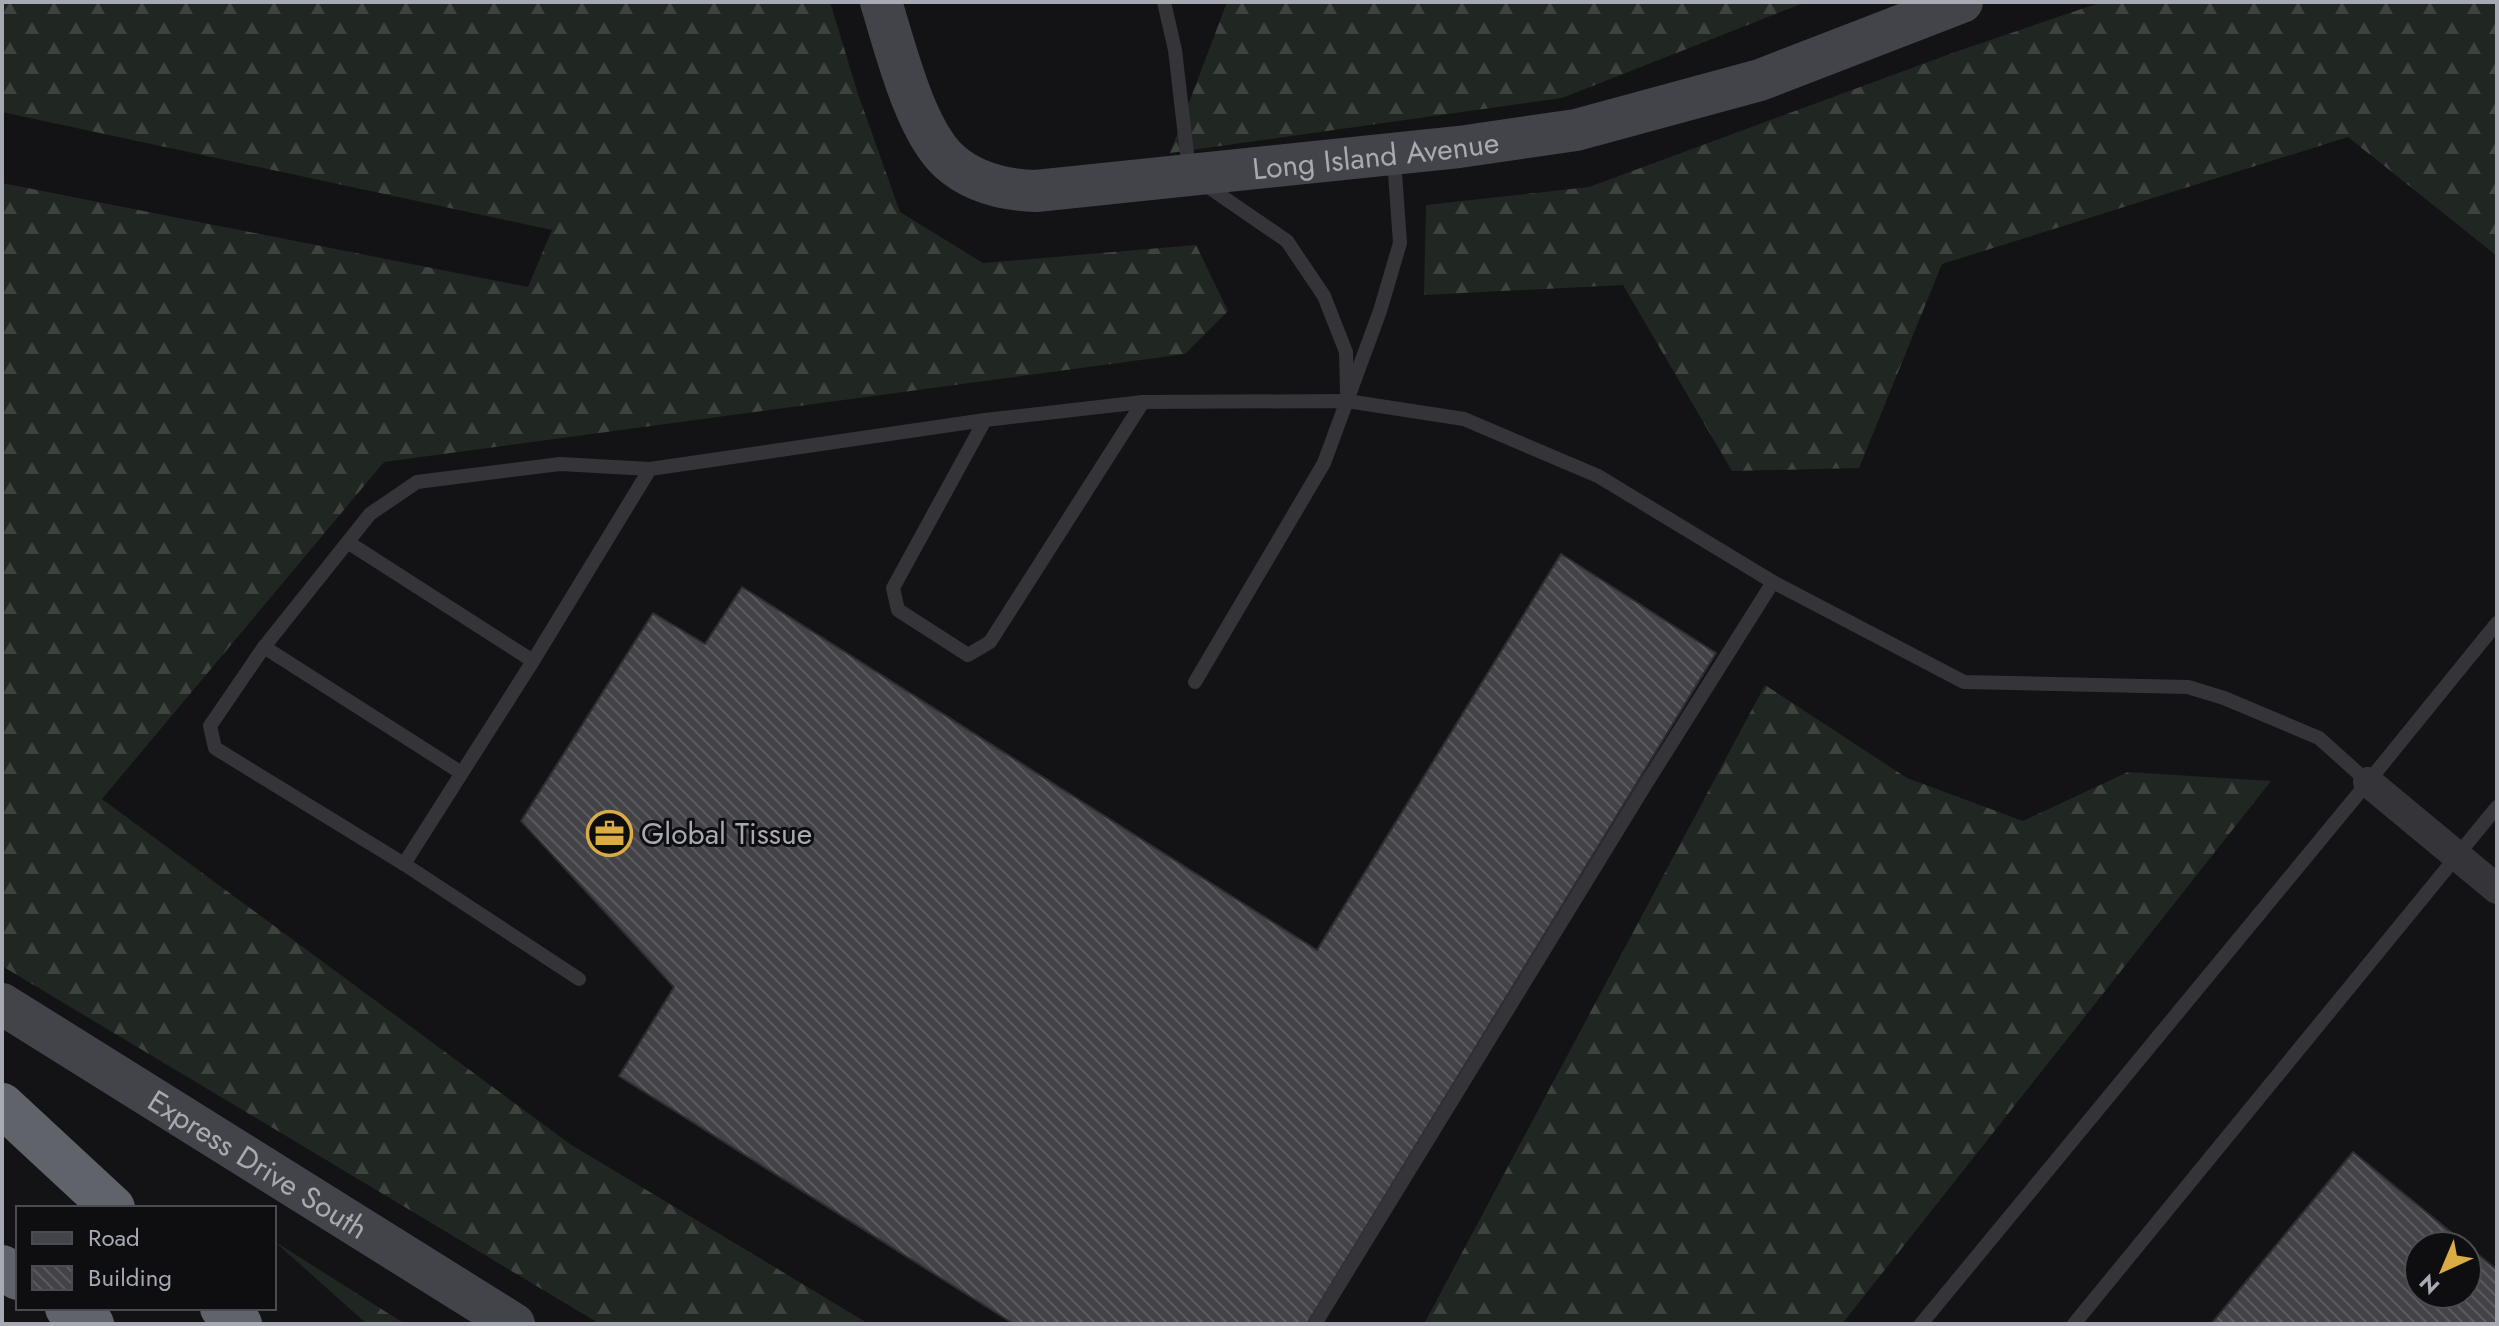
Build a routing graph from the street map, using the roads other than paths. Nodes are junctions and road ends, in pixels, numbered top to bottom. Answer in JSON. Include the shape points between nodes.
{"nodes":[{"id":1,"x":881,"y":2,"type":"edge"},
{"id":2,"x":1164,"y":2,"type":"edge"},
{"id":3,"x":1962,"y":2,"type":"edge"},
{"id":4,"x":1394,"y":154,"type":"junction"},
{"id":5,"x":1189,"y":174,"type":"junction"},
{"id":6,"x":1347,"y":401,"type":"junction"},
{"id":7,"x":1143,"y":402,"type":"junction"},
{"id":8,"x":985,"y":420,"type":"junction"},
{"id":9,"x":650,"y":469,"type":"junction"},
{"id":10,"x":349,"y":543,"type":"junction"},
{"id":11,"x":1773,"y":582,"type":"junction"},
{"id":12,"x":2497,"y":623,"type":"edge"},
{"id":13,"x":264,"y":647,"type":"junction"},
{"id":14,"x":533,"y":661,"type":"junction"},
{"id":15,"x":1195,"y":682,"type":"dead end"},
{"id":16,"x":460,"y":772,"type":"junction"},
{"id":17,"x":2368,"y":782,"type":"junction"},
{"id":18,"x":2497,"y":807,"type":"edge"},
{"id":19,"x":2457,"y":856,"type":"junction"},
{"id":20,"x":404,"y":864,"type":"junction"},
{"id":21,"x":2497,"y":889,"type":"edge"},
{"id":22,"x":579,"y":979,"type":"dead end"},
{"id":23,"x":2,"y":1004,"type":"edge"},
{"id":24,"x":2,"y":1105,"type":"edge"},
{"id":25,"x":111,"y":1206,"type":"edge"},
{"id":26,"x":70,"y":1310,"type":"edge"},
{"id":27,"x":224,"y":1310,"type":"edge"},
{"id":28,"x":92,"y":1324,"type":"edge"},
{"id":29,"x":240,"y":1324,"type":"edge"},
{"id":30,"x":514,"y":1324,"type":"edge"},
{"id":31,"x":1315,"y":1324,"type":"edge"},
{"id":32,"x":1921,"y":1324,"type":"edge"},
{"id":33,"x":2074,"y":1324,"type":"edge"}],
"edges":[{"from":1,"to":5,"type":"street","name":"Long Island Avenue","via":[[918,112],[948,160],[966,174],[1013,190],[1036,191]]},
{"from":2,"to":5,"type":"lane"},
{"from":3,"to":4,"type":"street","name":"Long Island Avenue","via":[[1760,80],[1629,118]]},
{"from":4,"to":5,"type":"street","name":"Long Island Avenue"},
{"from":4,"to":6,"type":"lane","via":[[1400,243]]},
{"from":5,"to":6,"type":"lane","via":[[1287,241],[1324,296],[1346,352]]},
{"from":6,"to":7,"type":"lane"},
{"from":6,"to":11,"type":"lane","via":[[1464,419],[1598,476]]},
{"from":6,"to":15,"type":"lane","via":[[1324,463]]},
{"from":7,"to":8,"type":"lane"},
{"from":7,"to":8,"type":"lane","via":[[990,642],[968,655],[898,610],[893,588]]},
{"from":8,"to":9,"type":"lane"},
{"from":9,"to":10,"type":"lane","via":[[560,464],[417,482],[370,514]]},
{"from":9,"to":14,"type":"lane"},
{"from":10,"to":13,"type":"lane"},
{"from":10,"to":14,"type":"lane"},
{"from":11,"to":17,"type":"lane","via":[[1964,682],[2188,687],[2319,738]]},
{"from":11,"to":31,"type":"lane"},
{"from":12,"to":17,"type":"lane"},
{"from":13,"to":16,"type":"lane"},
{"from":13,"to":20,"type":"lane","via":[[210,726],[215,748]]},
{"from":14,"to":16,"type":"lane"},
{"from":16,"to":20,"type":"lane"},
{"from":17,"to":19,"type":"street"},
{"from":17,"to":32,"type":"lane"},
{"from":18,"to":19,"type":"lane"},
{"from":19,"to":21,"type":"street"},
{"from":19,"to":33,"type":"lane"},
{"from":20,"to":22,"type":"lane"},
{"from":23,"to":30,"type":"street","name":"Express Drive South"},
{"from":24,"to":25,"type":"highway"},
{"from":26,"to":28,"type":"highway"},
{"from":27,"to":29,"type":"highway"}]}
